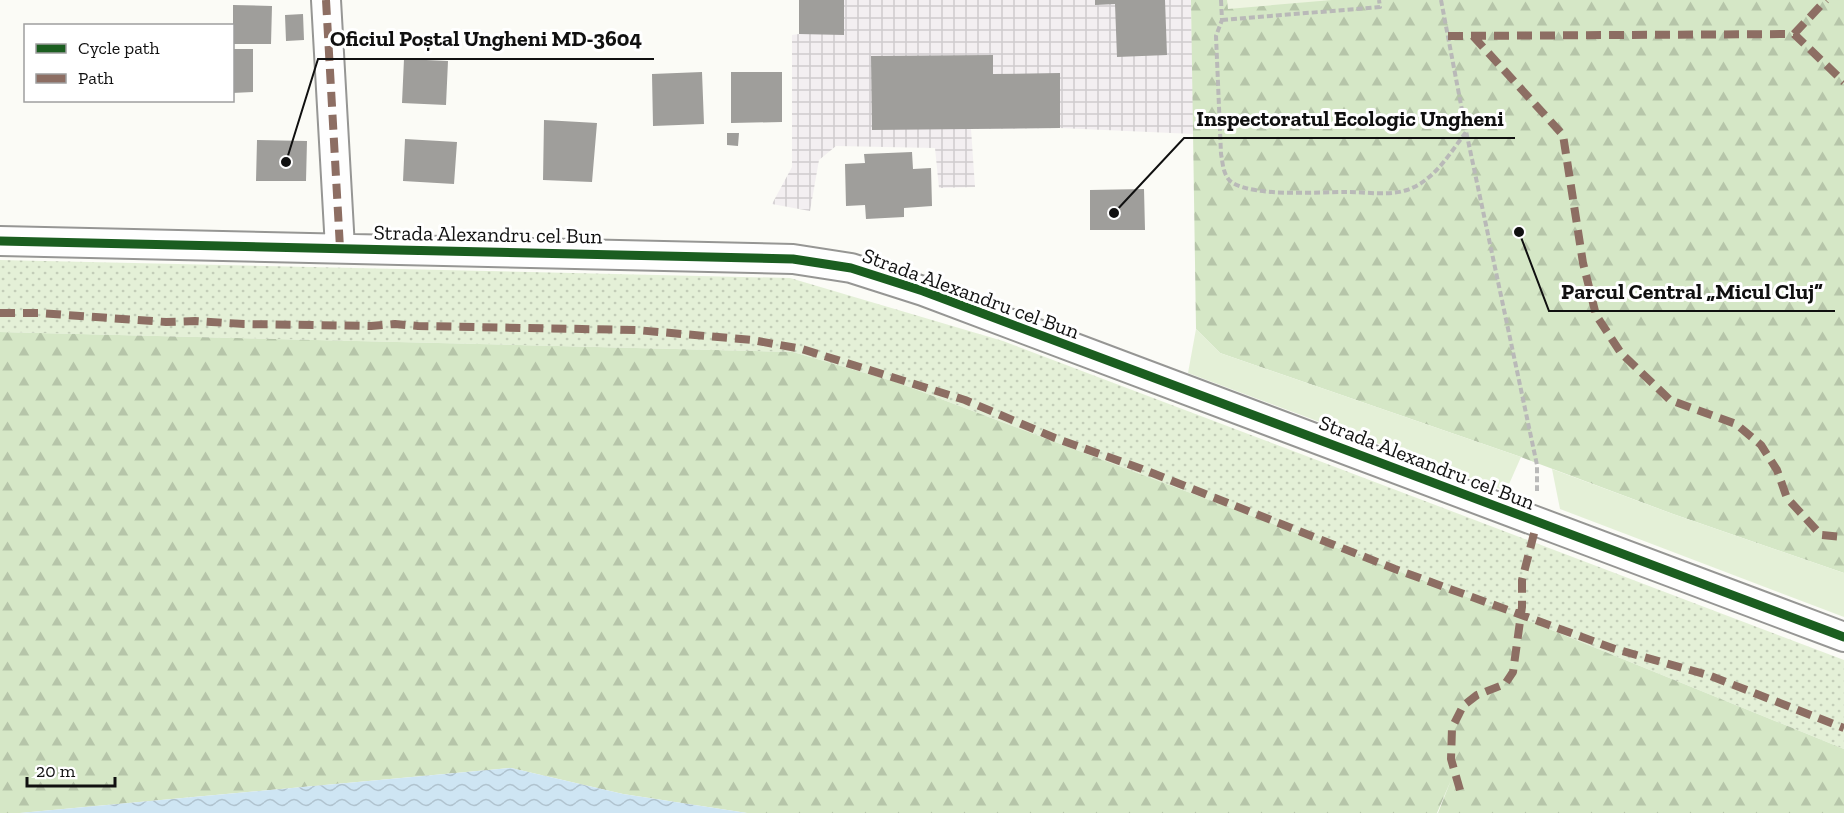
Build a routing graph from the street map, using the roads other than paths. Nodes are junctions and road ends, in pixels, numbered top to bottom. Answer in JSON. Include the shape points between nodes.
{"nodes":[{"id":1,"x":326,"y":0,"type":"edge"},
{"id":2,"x":0,"y":241,"type":"edge"},
{"id":3,"x":340,"y":248,"type":"junction"},
{"id":4,"x":1844,"y":637,"type":"edge"}],
"edges":[{"from":1,"to":3,"type":"street"},
{"from":2,"to":3,"type":"street","name":"Strada Alexandru cel Bun"},
{"from":3,"to":4,"type":"street","name":"Strada Alexandru cel Bun","via":[[793,259],[851,268],[922,291]]}]}
